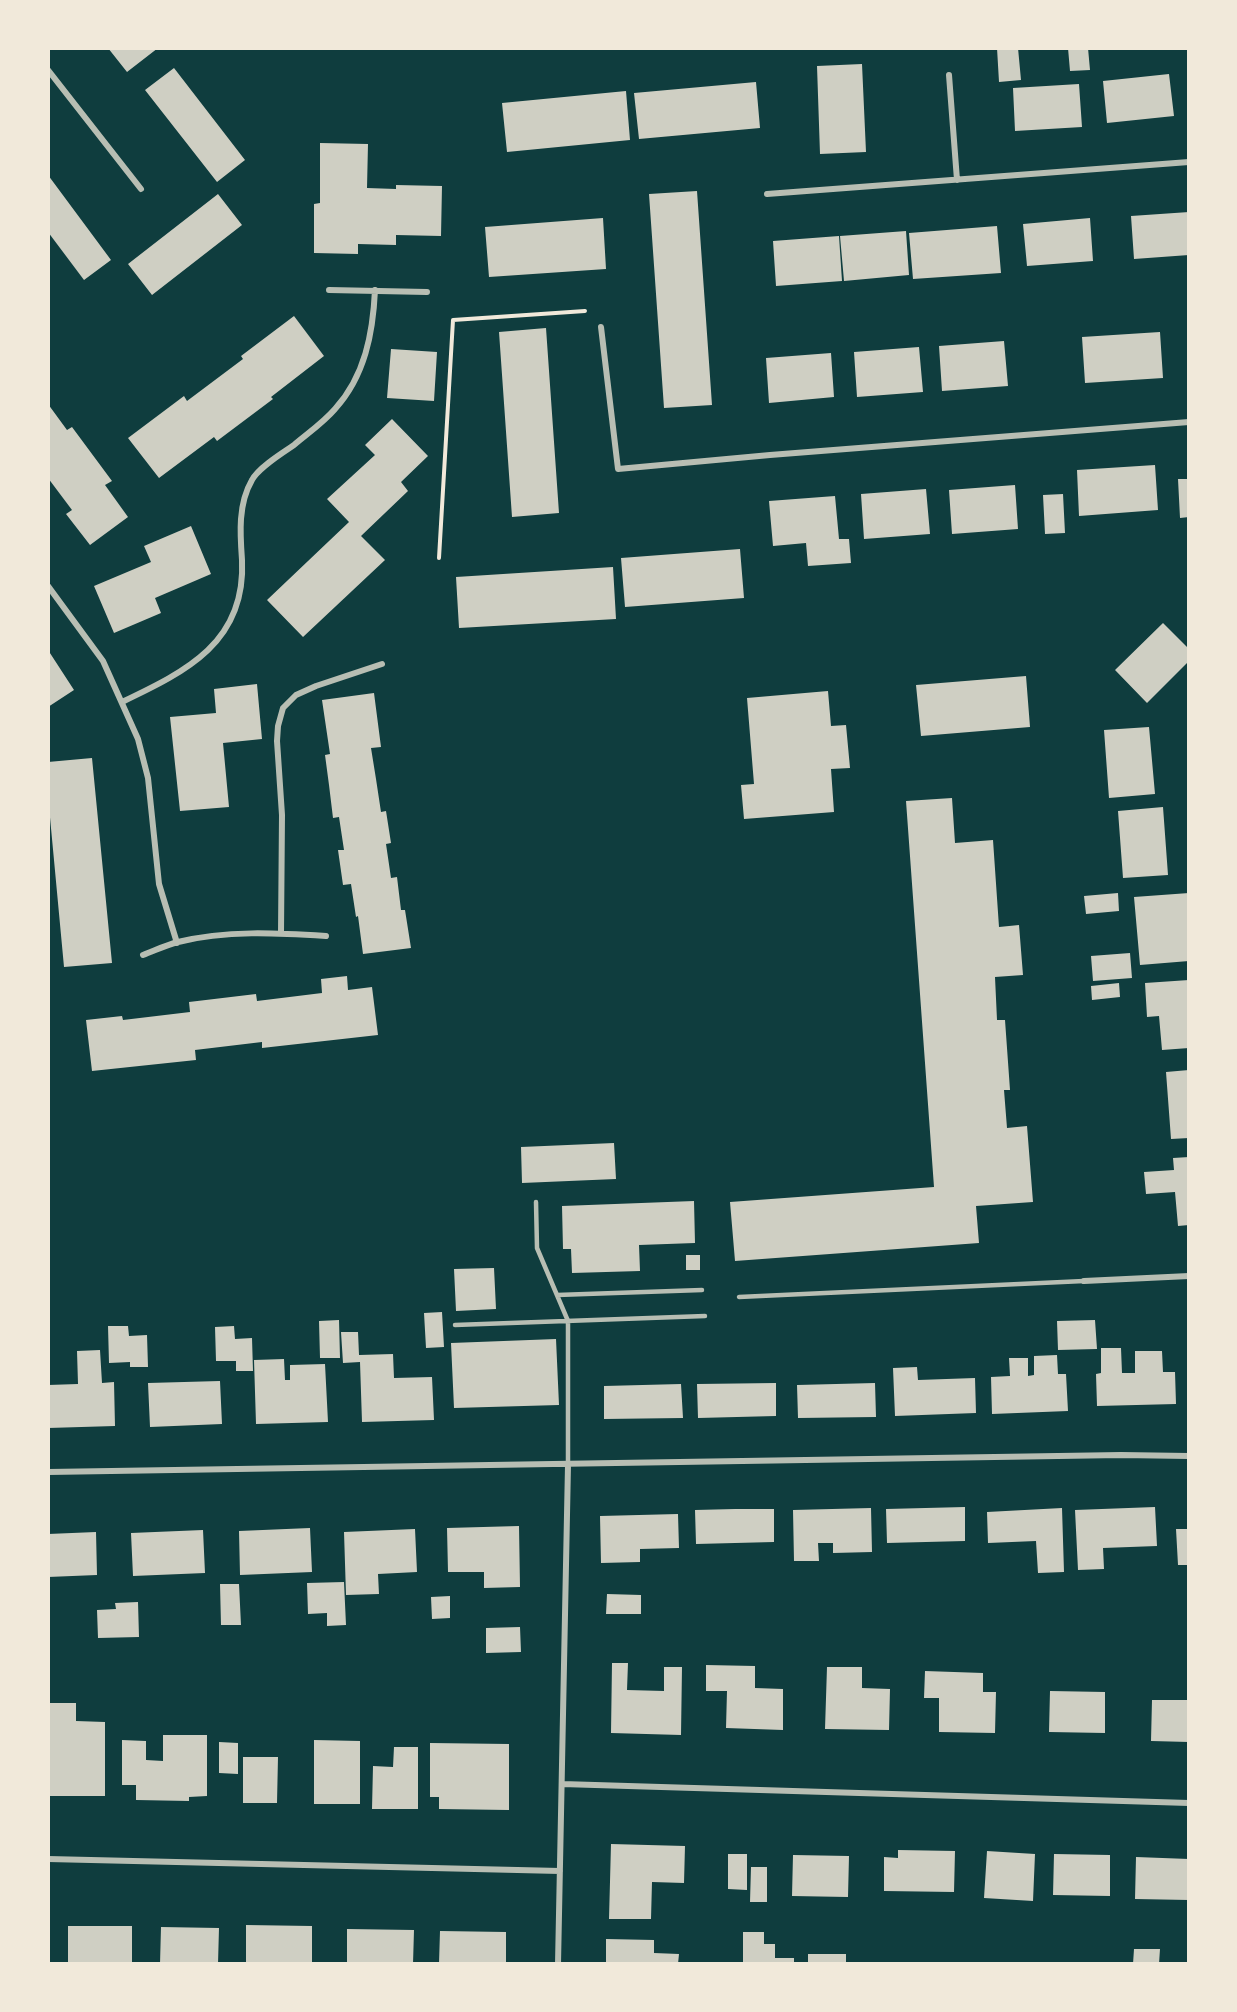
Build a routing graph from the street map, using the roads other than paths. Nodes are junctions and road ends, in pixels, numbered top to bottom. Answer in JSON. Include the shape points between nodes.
{"nodes":[{"id":1,"x":48,"y":70,"type":"edge"},
{"id":2,"x":949,"y":75,"type":"dead end"},
{"id":3,"x":1189,"y":162,"type":"edge"},
{"id":4,"x":957,"y":180,"type":"junction"},
{"id":5,"x":141,"y":189,"type":"dead end"},
{"id":6,"x":767,"y":194,"type":"dead end"},
{"id":7,"x":329,"y":290,"type":"dead end"},
{"id":8,"x":375,"y":290,"type":"junction"},
{"id":9,"x":427,"y":292,"type":"dead end"},
{"id":10,"x":601,"y":327,"type":"road end"},
{"id":11,"x":1189,"y":422,"type":"edge"},
{"id":12,"x":48,"y":586,"type":"edge"},
{"id":13,"x":382,"y":664,"type":"dead end"},
{"id":14,"x":122,"y":702,"type":"junction"},
{"id":15,"x":281,"y":933,"type":"junction"},
{"id":16,"x":326,"y":936,"type":"dead end"},
{"id":17,"x":177,"y":942,"type":"junction"},
{"id":18,"x":143,"y":955,"type":"dead end"},
{"id":19,"x":536,"y":1202,"type":"dead end"},
{"id":20,"x":1189,"y":1276,"type":"edge"},
{"id":21,"x":1084,"y":1281,"type":"joint"},
{"id":22,"x":702,"y":1290,"type":"dead end"},
{"id":23,"x":557,"y":1295,"type":"junction"},
{"id":24,"x":738,"y":1297,"type":"dead end"},
{"id":25,"x":705,"y":1316,"type":"dead end"},
{"id":26,"x":568,"y":1321,"type":"junction"},
{"id":27,"x":454,"y":1325,"type":"dead end"},
{"id":28,"x":1189,"y":1456,"type":"edge"},
{"id":29,"x":568,"y":1465,"type":"junction"},
{"id":30,"x":48,"y":1472,"type":"edge"},
{"id":31,"x":562,"y":1784,"type":"junction"},
{"id":32,"x":1189,"y":1803,"type":"edge"},
{"id":33,"x":48,"y":1859,"type":"edge"},
{"id":34,"x":560,"y":1871,"type":"junction"},
{"id":35,"x":558,"y":1964,"type":"edge"}],
"edges":[{"from":1,"to":5,"type":"street"},
{"from":2,"to":4,"type":"street"},
{"from":3,"to":4,"type":"street"},
{"from":4,"to":6,"type":"street"},
{"from":7,"to":8,"type":"street"},
{"from":8,"to":9,"type":"street"},
{"from":8,"to":14,"type":"street","via":[[373,321],[354,384],[335,409],[253,477],[244,495],[243,574],[240,598],[230,624],[188,668]]},
{"from":10,"to":11,"type":"street","via":[[618,469]]},
{"from":12,"to":14,"type":"street","via":[[104,662]]},
{"from":13,"to":15,"type":"street","via":[[296,694],[284,708],[278,726]]},
{"from":14,"to":17,"type":"street","via":[[138,739],[148,778],[159,884]]},
{"from":15,"to":16,"type":"street"},
{"from":15,"to":17,"type":"street"},
{"from":17,"to":18,"type":"street"},
{"from":19,"to":23,"type":"lane","via":[[537,1248]]},
{"from":20,"to":21,"type":"street"},
{"from":21,"to":24,"type":"lane"},
{"from":22,"to":23,"type":"lane"},
{"from":23,"to":26,"type":"lane"},
{"from":25,"to":26,"type":"lane"},
{"from":26,"to":27,"type":"lane"},
{"from":26,"to":29,"type":"lane"},
{"from":28,"to":29,"type":"street"},
{"from":29,"to":30,"type":"street"},
{"from":29,"to":31,"type":"street"},
{"from":31,"to":32,"type":"street"},
{"from":31,"to":34,"type":"street"},
{"from":33,"to":34,"type":"street"},
{"from":34,"to":35,"type":"street"}]}
